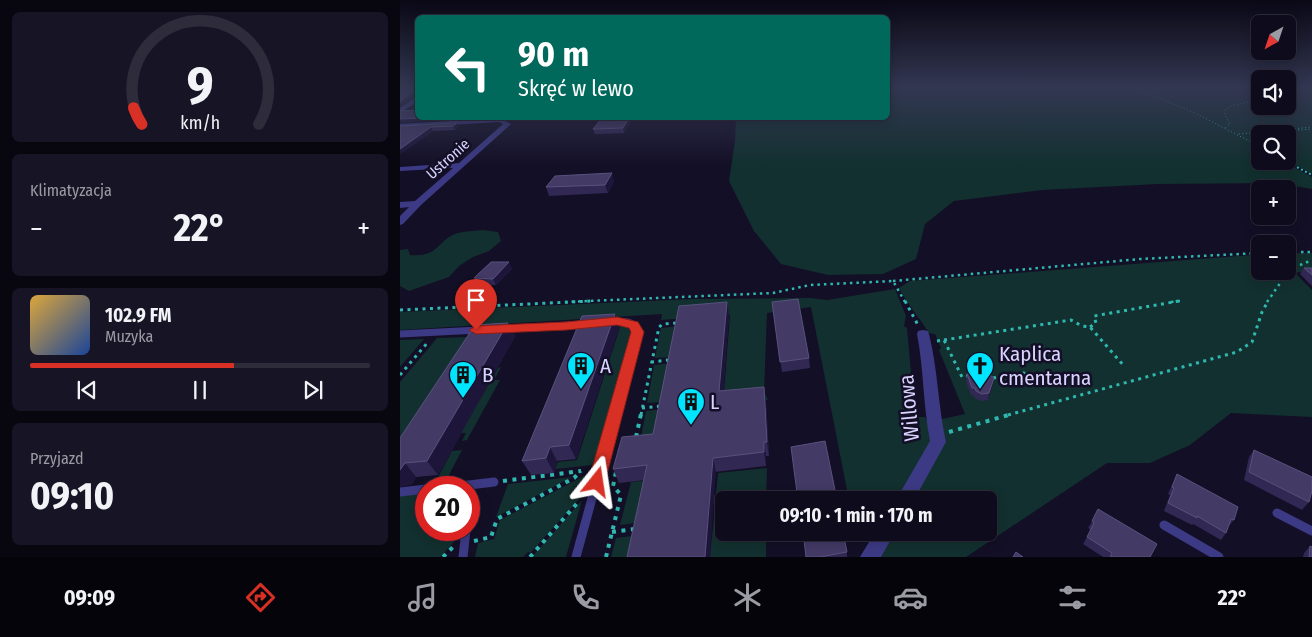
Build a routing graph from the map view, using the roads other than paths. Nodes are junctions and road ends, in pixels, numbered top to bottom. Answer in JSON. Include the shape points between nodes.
{"nodes":[{"id":1,"x":437,"y":120,"type":"edge"},
{"id":2,"x":432,"y":124,"type":"junction"},
{"id":3,"x":400,"y":126,"type":"edge"},
{"id":4,"x":462,"y":165,"type":"junction"},
{"id":5,"x":400,"y":169,"type":"edge"},
{"id":6,"x":418,"y":204,"type":"junction"},
{"id":7,"x":400,"y":205,"type":"edge"},
{"id":8,"x":400,"y":222,"type":"edge"},
{"id":9,"x":607,"y":322,"type":"edge"},
{"id":10,"x":590,"y":324,"type":"edge"},
{"id":11,"x":486,"y":329,"type":"edge"},
{"id":12,"x":495,"y":329,"type":"edge"},
{"id":13,"x":400,"y":334,"type":"edge"},
{"id":14,"x":924,"y":338,"type":"road end"},
{"id":15,"x":494,"y":482,"type":"road end"},
{"id":16,"x":480,"y":484,"type":"edge"},
{"id":17,"x":415,"y":490,"type":"edge"},
{"id":18,"x":910,"y":491,"type":"edge"},
{"id":19,"x":400,"y":492,"type":"edge"},
{"id":20,"x":1277,"y":513,"type":"dead end"},
{"id":21,"x":1164,"y":525,"type":"dead end"},
{"id":22,"x":1312,"y":531,"type":"edge"},
{"id":23,"x":466,"y":541,"type":"edge"},
{"id":24,"x":880,"y":541,"type":"edge"},
{"id":25,"x":463,"y":557,"type":"edge"},
{"id":26,"x":576,"y":557,"type":"edge"},
{"id":27,"x":870,"y":557,"type":"edge"},
{"id":28,"x":1219,"y":557,"type":"edge"}],
"edges":[{"from":1,"to":2,"type":"street"},
{"from":2,"to":3,"type":"street"},
{"from":2,"to":4,"type":"street","name":"Ustronie","via":[[500,120],[508,124]]},
{"from":4,"to":5,"type":"street"},
{"from":4,"to":6,"type":"street","name":"Ustronie"},
{"from":6,"to":7,"type":"street"},
{"from":6,"to":8,"type":"street","name":"Ustronie"},
{"from":9,"to":26,"type":"lane","via":[[628,322],[637,332]]},
{"from":10,"to":12,"type":"lane"},
{"from":11,"to":13,"type":"lane"},
{"from":14,"to":18,"type":"street","name":"Willowa","via":[[932,414],[938,435],[936,448]]},
{"from":15,"to":16,"type":"lane"},
{"from":17,"to":19,"type":"lane"},
{"from":20,"to":22,"type":"lane"},
{"from":21,"to":28,"type":"lane"},
{"from":23,"to":25,"type":"lane"},
{"from":24,"to":27,"type":"street"}]}
